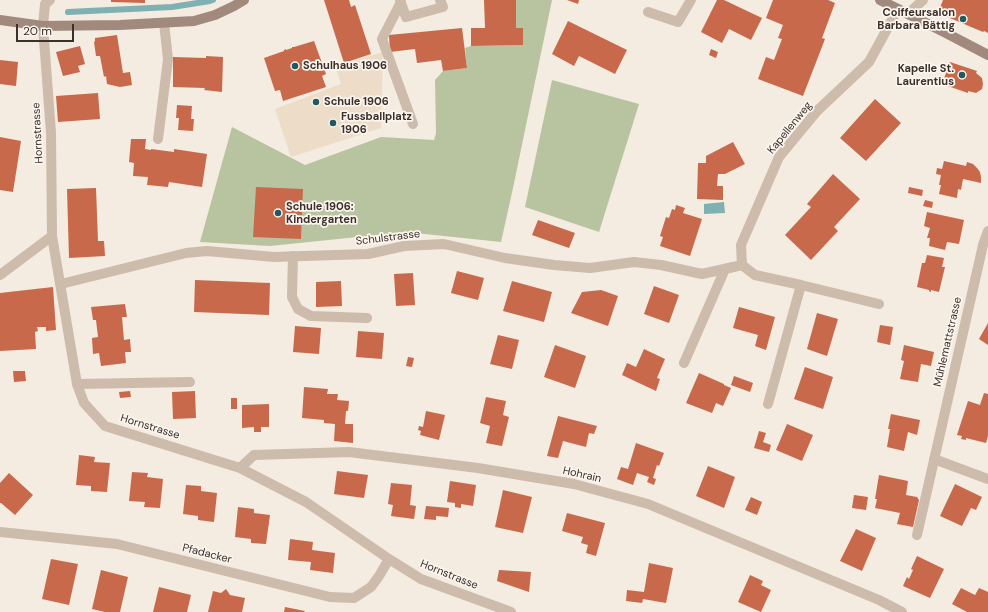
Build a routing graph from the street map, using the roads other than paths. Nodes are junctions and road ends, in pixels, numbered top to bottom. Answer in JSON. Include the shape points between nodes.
{"nodes":[{"id":1,"x":244,"y":0,"type":"edge"},
{"id":2,"x":440,"y":0,"type":"edge"},
{"id":3,"x":690,"y":0,"type":"edge"},
{"id":4,"x":880,"y":0,"type":"edge"},
{"id":5,"x":923,"y":0,"type":"edge"},
{"id":6,"x":46,"y":1,"type":"edge"},
{"id":7,"x":401,"y":1,"type":"edge"},
{"id":8,"x":898,"y":9,"type":"junction"},
{"id":9,"x":648,"y":12,"type":"dead end"},
{"id":10,"x":908,"y":14,"type":"junction"},
{"id":11,"x":0,"y":20,"type":"edge"},
{"id":12,"x":164,"y":23,"type":"junction"},
{"id":13,"x":43,"y":26,"type":"junction"},
{"id":14,"x":988,"y":55,"type":"edge"},
{"id":15,"x":413,"y":124,"type":"dead end"},
{"id":16,"x":158,"y":139,"type":"dead end"},
{"id":17,"x":988,"y":231,"type":"edge"},
{"id":18,"x":52,"y":236,"type":"junction"},
{"id":19,"x":293,"y":256,"type":"junction"},
{"id":20,"x":742,"y":265,"type":"junction"},
{"id":21,"x":0,"y":275,"type":"edge"},
{"id":22,"x":61,"y":284,"type":"junction"},
{"id":23,"x":801,"y":285,"type":"junction"},
{"id":24,"x":879,"y":304,"type":"dead end"},
{"id":25,"x":367,"y":318,"type":"dead end"},
{"id":26,"x":684,"y":363,"type":"dead end"},
{"id":27,"x":190,"y":382,"type":"dead end"},
{"id":28,"x":78,"y":384,"type":"junction"},
{"id":29,"x":768,"y":404,"type":"dead end"},
{"id":30,"x":934,"y":459,"type":"junction"},
{"id":31,"x":240,"y":468,"type":"junction"},
{"id":32,"x":988,"y":479,"type":"edge"},
{"id":33,"x":0,"y":532,"type":"edge"},
{"id":34,"x":917,"y":535,"type":"dead end"},
{"id":35,"x":389,"y":559,"type":"junction"},
{"id":36,"x":511,"y":612,"type":"edge"},
{"id":37,"x":902,"y":612,"type":"edge"}],
"edges":[{"from":1,"to":12,"type":"main road","via":[[214,16],[194,21]]},
{"from":2,"to":7,"type":"street","via":[[443,7],[406,17]]},
{"from":3,"to":9,"type":"street","via":[[678,22]]},
{"from":4,"to":8,"type":"main road"},
{"from":5,"to":10,"type":"street"},
{"from":6,"to":13,"type":"street","name":"Hornstrasse"},
{"from":7,"to":15,"type":"street","via":[[382,39]]},
{"from":8,"to":10,"type":"main road"},
{"from":8,"to":20,"type":"street","name":"Kapellenweg","via":[[869,62],[817,111],[779,157],[741,246]]},
{"from":10,"to":14,"type":"main road"},
{"from":11,"to":13,"type":"main road"},
{"from":12,"to":13,"type":"main road"},
{"from":12,"to":16,"type":"street","via":[[168,59]]},
{"from":13,"to":18,"type":"street","name":"Hornstrasse","via":[[51,133]]},
{"from":17,"to":30,"type":"street","name":"Mühlemattstrasse"},
{"from":18,"to":21,"type":"street"},
{"from":18,"to":22,"type":"street","name":"Hornstrasse"},
{"from":19,"to":20,"type":"street","name":"Schulstrasse","via":[[368,254],[404,246],[444,244],[505,258],[590,268],[634,262],[702,274]]},
{"from":19,"to":22,"type":"street","name":"Schulstrasse","via":[[274,257],[207,251],[186,253]]},
{"from":19,"to":25,"type":"street","via":[[292,296],[298,309],[311,316]]},
{"from":20,"to":23,"type":"street","via":[[755,275]]},
{"from":20,"to":26,"type":"street","via":[[725,269]]},
{"from":22,"to":28,"type":"street","name":"Hornstrasse"},
{"from":23,"to":24,"type":"street"},
{"from":23,"to":29,"type":"street"},
{"from":27,"to":28,"type":"street"},
{"from":28,"to":31,"type":"street","name":"Hornstrasse","via":[[84,403],[105,426]]},
{"from":30,"to":32,"type":"street"},
{"from":30,"to":34,"type":"street","name":"Mühlemattstrasse"},
{"from":31,"to":35,"type":"street","name":"Hornstrasse","via":[[306,502]]},
{"from":31,"to":37,"type":"street","name":"Hohrain","via":[[254,455],[349,452],[478,468],[574,484],[648,504],[879,600]]},
{"from":33,"to":35,"type":"street","name":"Pfadacker","via":[[117,544],[336,597],[354,598],[371,587]]},
{"from":35,"to":36,"type":"street","name":"Hornstrasse","via":[[421,579]]}]}
